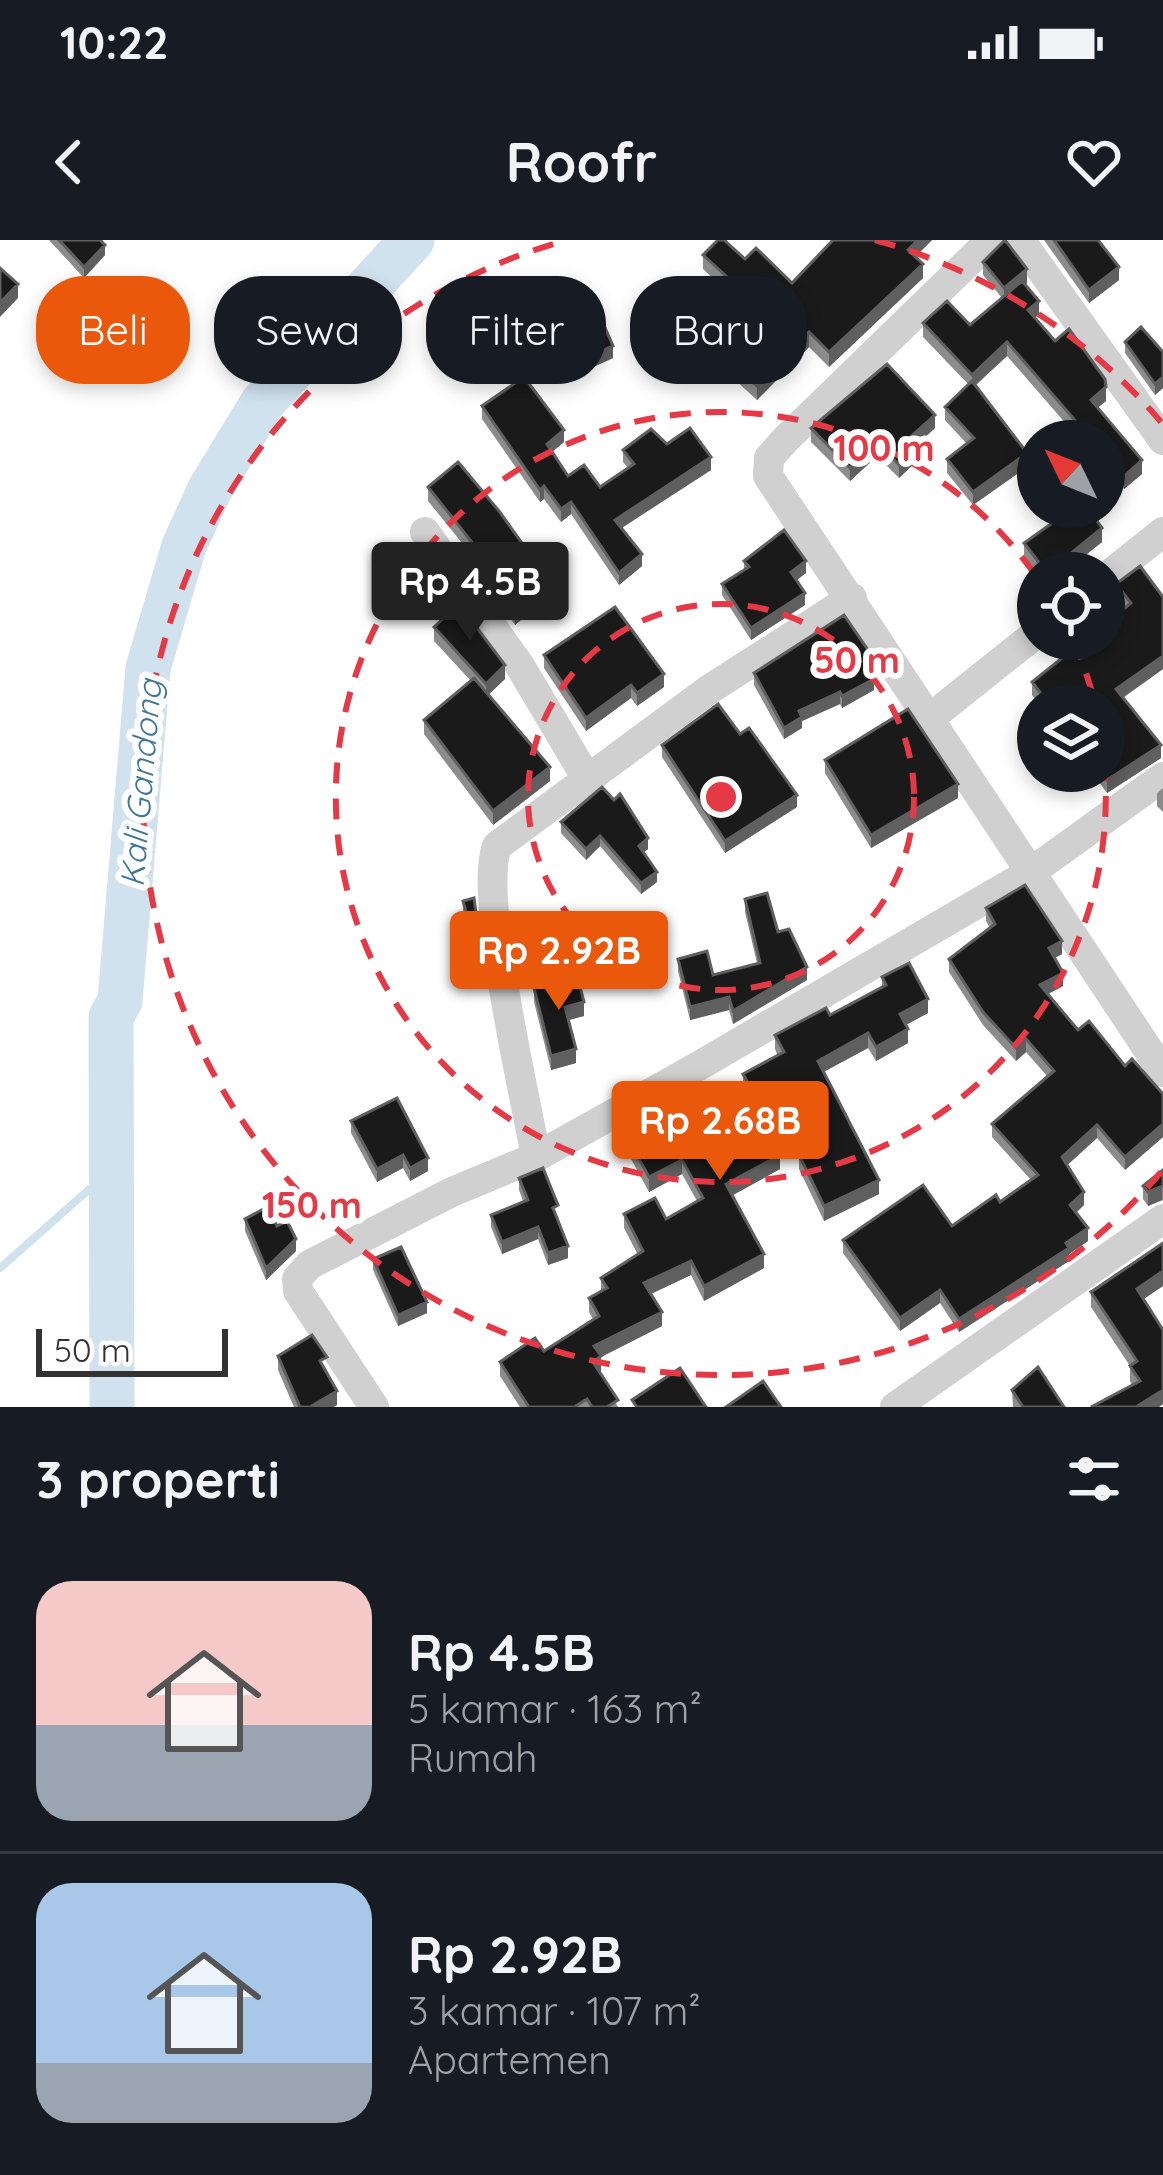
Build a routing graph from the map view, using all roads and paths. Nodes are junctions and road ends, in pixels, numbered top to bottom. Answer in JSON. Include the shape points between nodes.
{"nodes":[{"id":1,"x":1020,"y":240,"type":"edge"},
{"id":2,"x":971,"y":247,"type":"edge"},
{"id":3,"x":1163,"y":440,"type":"edge"},
{"id":4,"x":425,"y":532,"type":"dead end"},
{"id":5,"x":1163,"y":532,"type":"edge"},
{"id":6,"x":1125,"y":562,"type":"edge"},
{"id":7,"x":852,"y":598,"type":"junction"},
{"id":8,"x":1017,"y":649,"type":"edge"},
{"id":9,"x":930,"y":718,"type":"junction"},
{"id":10,"x":586,"y":777,"type":"junction"},
{"id":11,"x":1163,"y":777,"type":"edge"},
{"id":12,"x":1031,"y":872,"type":"junction"},
{"id":13,"x":1163,"y":1072,"type":"edge"},
{"id":14,"x":536,"y":1156,"type":"junction"},
{"id":15,"x":1163,"y":1219,"type":"edge"},
{"id":16,"x":374,"y":1407,"type":"edge"},
{"id":17,"x":895,"y":1407,"type":"edge"}],
"edges":[{"from":1,"to":3,"type":"street"},
{"from":2,"to":7,"type":"street","via":[[777,449],[773,489]]},
{"from":4,"to":10,"type":"street"},
{"from":5,"to":6,"type":"street"},
{"from":7,"to":9,"type":"street"},
{"from":7,"to":10,"type":"street"},
{"from":8,"to":9,"type":"street"},
{"from":9,"to":12,"type":"street"},
{"from":10,"to":14,"type":"street","via":[[497,846],[491,871]]},
{"from":11,"to":12,"type":"street"},
{"from":12,"to":13,"type":"street"},
{"from":12,"to":14,"type":"street"},
{"from":14,"to":16,"type":"street","via":[[309,1265],[297,1279]]},
{"from":15,"to":17,"type":"street"}]}
